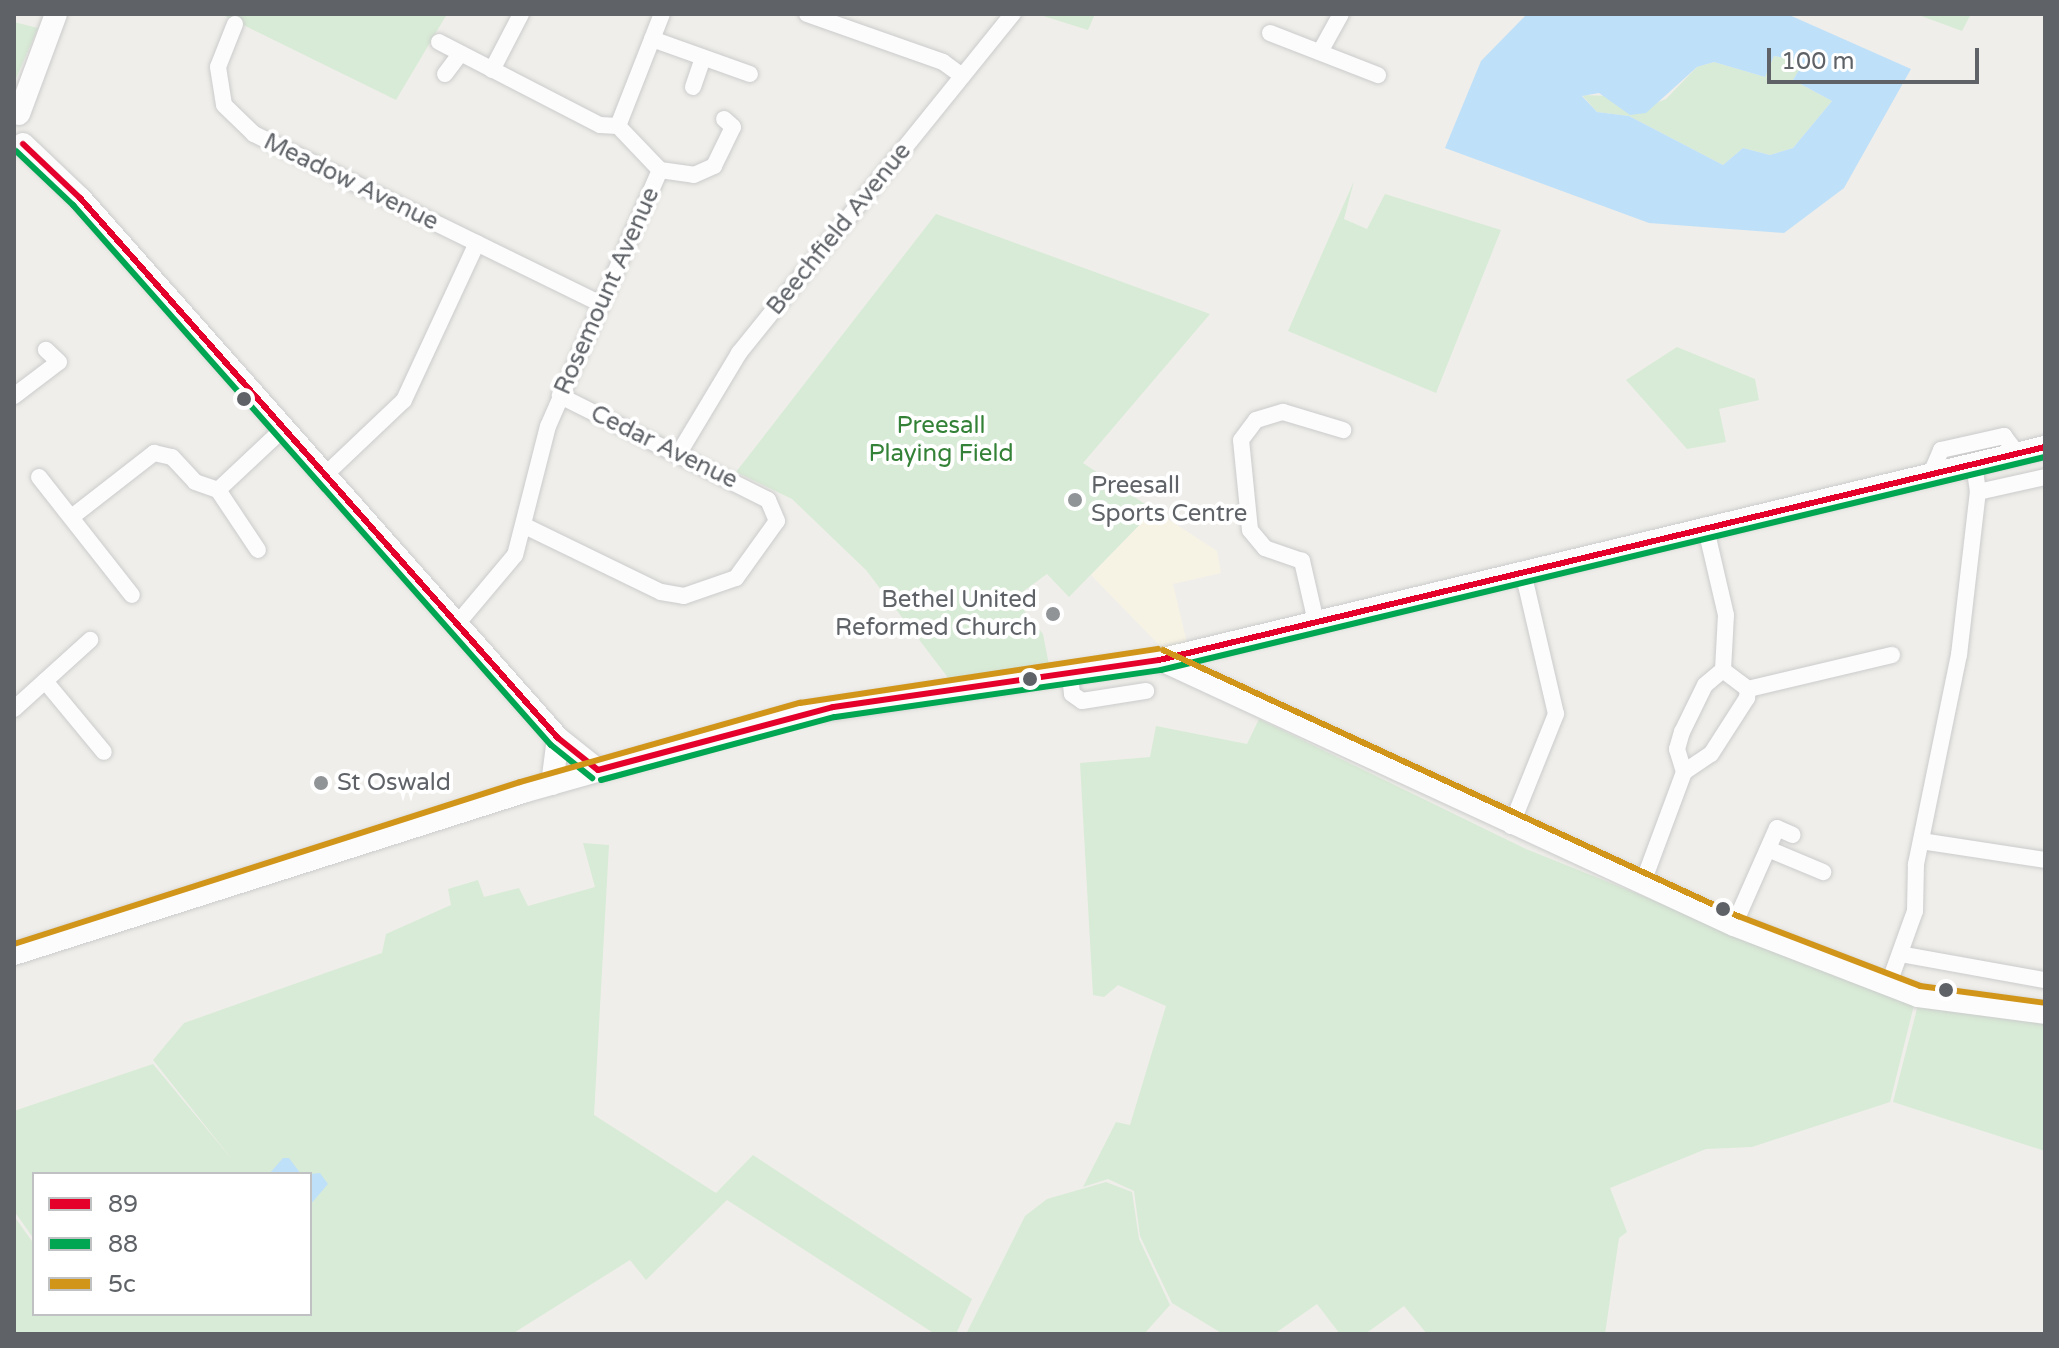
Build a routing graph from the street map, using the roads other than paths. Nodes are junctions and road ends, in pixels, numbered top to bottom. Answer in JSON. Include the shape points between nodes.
{"nodes":[{"id":1,"x":56,"y":14,"type":"edge"},
{"id":2,"x":521,"y":14,"type":"edge"},
{"id":3,"x":662,"y":14,"type":"edge"},
{"id":4,"x":807,"y":14,"type":"edge"},
{"id":5,"x":1013,"y":14,"type":"edge"},
{"id":6,"x":1341,"y":14,"type":"edge"},
{"id":7,"x":235,"y":24,"type":"dead end"},
{"id":8,"x":1270,"y":33,"type":"dead end"},
{"id":9,"x":652,"y":39,"type":"junction"},
{"id":10,"x":439,"y":42,"type":"dead end"},
{"id":11,"x":1320,"y":52,"type":"junction"},
{"id":12,"x":460,"y":54,"type":"junction"},
{"id":13,"x":703,"y":58,"type":"junction"},
{"id":14,"x":492,"y":70,"type":"junction"},
{"id":15,"x":445,"y":74,"type":"dead end"},
{"id":16,"x":750,"y":74,"type":"dead end"},
{"id":17,"x":1378,"y":75,"type":"dead end"},
{"id":18,"x":962,"y":76,"type":"junction"},
{"id":19,"x":693,"y":87,"type":"dead end"},
{"id":20,"x":16,"y":112,"type":"edge"},
{"id":21,"x":724,"y":119,"type":"dead end"},
{"id":22,"x":618,"y":126,"type":"junction"},
{"id":23,"x":19,"y":148,"type":"edge"},
{"id":24,"x":660,"y":170,"type":"junction"},
{"id":25,"x":477,"y":243,"type":"junction"},
{"id":26,"x":601,"y":304,"type":"junction"},
{"id":27,"x":59,"y":359,"type":"dead end"},
{"id":28,"x":14,"y":396,"type":"edge"},
{"id":29,"x":560,"y":396,"type":"junction"},
{"id":30,"x":283,"y":429,"type":"junction"},
{"id":31,"x":1343,"y":430,"type":"dead end"},
{"id":32,"x":2045,"y":447,"type":"edge"},
{"id":33,"x":679,"y":453,"type":"junction"},
{"id":34,"x":2017,"y":453,"type":"junction"},
{"id":35,"x":1974,"y":462,"type":"junction"},
{"id":36,"x":1933,"y":469,"type":"junction"},
{"id":37,"x":324,"y":476,"type":"junction"},
{"id":38,"x":39,"y":477,"type":"dead end"},
{"id":39,"x":2045,"y":477,"type":"edge"},
{"id":40,"x":218,"y":490,"type":"junction"},
{"id":41,"x":1978,"y":492,"type":"junction"},
{"id":42,"x":73,"y":516,"type":"junction"},
{"id":43,"x":1705,"y":525,"type":"junction"},
{"id":44,"x":527,"y":527,"type":"junction"},
{"id":45,"x":258,"y":550,"type":"dead end"},
{"id":46,"x":1524,"y":577,"type":"junction"},
{"id":47,"x":132,"y":595,"type":"dead end"},
{"id":48,"x":1316,"y":622,"type":"junction"},
{"id":49,"x":457,"y":624,"type":"junction"},
{"id":50,"x":90,"y":640,"type":"dead end"},
{"id":51,"x":1208,"y":647,"type":"junction"},
{"id":52,"x":1892,"y":655,"type":"dead end"},
{"id":53,"x":1159,"y":659,"type":"junction"},
{"id":54,"x":1723,"y":670,"type":"junction"},
{"id":55,"x":1070,"y":675,"type":"junction"},
{"id":56,"x":45,"y":681,"type":"junction"},
{"id":57,"x":1210,"y":687,"type":"junction"},
{"id":58,"x":1748,"y":689,"type":"junction"},
{"id":59,"x":1146,"y":691,"type":"dead end"},
{"id":60,"x":14,"y":709,"type":"edge"},
{"id":61,"x":558,"y":738,"type":"junction"},
{"id":62,"x":104,"y":752,"type":"dead end"},
{"id":63,"x":591,"y":772,"type":"junction"},
{"id":64,"x":1684,"y":772,"type":"junction"},
{"id":65,"x":552,"y":784,"type":"junction"},
{"id":66,"x":1511,"y":826,"type":"junction"},
{"id":67,"x":1793,"y":835,"type":"dead end"},
{"id":68,"x":1921,"y":841,"type":"junction"},
{"id":69,"x":1768,"y":849,"type":"junction"},
{"id":70,"x":2045,"y":860,"type":"edge"},
{"id":71,"x":1823,"y":872,"type":"dead end"},
{"id":72,"x":1642,"y":885,"type":"junction"},
{"id":73,"x":1734,"y":925,"type":"junction"},
{"id":74,"x":14,"y":954,"type":"edge"},
{"id":75,"x":1900,"y":954,"type":"junction"},
{"id":76,"x":2045,"y":980,"type":"edge"},
{"id":77,"x":1888,"y":986,"type":"junction"},
{"id":78,"x":2045,"y":1013,"type":"edge"}],
"edges":[{"from":1,"to":20,"type":"main road"},
{"from":2,"to":14,"type":"street"},
{"from":3,"to":9,"type":"street"},
{"from":4,"to":18,"type":"street","via":[[943,62]]},
{"from":5,"to":18,"type":"street","name":"Beechfield Avenue"},
{"from":6,"to":11,"type":"street"},
{"from":7,"to":25,"type":"street","name":"Meadow Avenue","via":[[218,67],[224,105],[254,134]]},
{"from":8,"to":11,"type":"street"},
{"from":9,"to":13,"type":"street"},
{"from":9,"to":22,"type":"street"},
{"from":10,"to":12,"type":"street"},
{"from":11,"to":17,"type":"street"},
{"from":12,"to":14,"type":"street"},
{"from":12,"to":15,"type":"street"},
{"from":13,"to":16,"type":"street"},
{"from":13,"to":19,"type":"street"},
{"from":14,"to":22,"type":"street","via":[[600,125]]},
{"from":18,"to":33,"type":"street","name":"Beechfield Avenue","via":[[739,353]]},
{"from":20,"to":23,"type":"main road"},
{"from":21,"to":24,"type":"street","via":[[733,127],[714,166],[694,175]]},
{"from":22,"to":24,"type":"street","name":"Rosemount Avenue"},
{"from":23,"to":30,"type":"main road"},
{"from":24,"to":26,"type":"street","name":"Rosemount Avenue"},
{"from":25,"to":26,"type":"street","name":"Meadow Avenue"},
{"from":25,"to":37,"type":"street","via":[[404,400]]},
{"from":26,"to":29,"type":"street","name":"Rosemount Avenue"},
{"from":27,"to":28,"type":"street"},
{"from":29,"to":33,"type":"street","name":"Cedar Avenue"},
{"from":29,"to":44,"type":"street","name":"Rosemount Avenue"},
{"from":30,"to":37,"type":"main road"},
{"from":30,"to":40,"type":"street"},
{"from":31,"to":48,"type":"street","via":[[1283,412],[1256,420],[1241,440],[1250,530],[1265,548],[1302,561]]},
{"from":32,"to":34,"type":"main road"},
{"from":33,"to":44,"type":"street","name":"Cedar Avenue","via":[[768,500],[777,512],[774,531],[746,568],[684,596],[661,592]]},
{"from":34,"to":35,"type":"main road"},
{"from":34,"to":36,"type":"street","via":[[2004,436],[1941,450]]},
{"from":35,"to":36,"type":"main road"},
{"from":35,"to":41,"type":"street"},
{"from":36,"to":43,"type":"main road"},
{"from":37,"to":49,"type":"main road"},
{"from":38,"to":42,"type":"street"},
{"from":39,"to":41,"type":"street"},
{"from":40,"to":42,"type":"street","via":[[195,482],[172,457],[154,453]]},
{"from":40,"to":45,"type":"street"},
{"from":41,"to":68,"type":"street","via":[[1959,655]]},
{"from":42,"to":47,"type":"street"},
{"from":43,"to":46,"type":"main road"},
{"from":43,"to":54,"type":"street","via":[[1726,615]]},
{"from":44,"to":49,"type":"street","name":"Rosemount Avenue","via":[[495,582]]},
{"from":46,"to":48,"type":"main road"},
{"from":46,"to":66,"type":"street","via":[[1556,714]]},
{"from":48,"to":51,"type":"main road"},
{"from":49,"to":61,"type":"main road"},
{"from":50,"to":56,"type":"street"},
{"from":51,"to":53,"type":"main road"},
{"from":51,"to":57,"type":"main road"},
{"from":52,"to":58,"type":"street"},
{"from":53,"to":55,"type":"main road"},
{"from":53,"to":57,"type":"main road"},
{"from":54,"to":58,"type":"street"},
{"from":54,"to":64,"type":"street","via":[[1705,685],[1682,732],[1677,749]]},
{"from":55,"to":59,"type":"street","via":[[1072,694],[1082,701],[1108,692]]},
{"from":55,"to":63,"type":"main road","via":[[833,707]]},
{"from":56,"to":60,"type":"street"},
{"from":56,"to":62,"type":"street"},
{"from":57,"to":66,"type":"main road"},
{"from":58,"to":64,"type":"street","via":[[1722,740]]},
{"from":61,"to":63,"type":"main road"},
{"from":61,"to":65,"type":"main road"},
{"from":63,"to":65,"type":"main road"},
{"from":64,"to":72,"type":"street"},
{"from":65,"to":74,"type":"main road"},
{"from":66,"to":72,"type":"main road"},
{"from":67,"to":69,"type":"street","via":[[1777,828]]},
{"from":68,"to":70,"type":"street"},
{"from":68,"to":75,"type":"street","via":[[1915,911]]},
{"from":69,"to":71,"type":"street"},
{"from":69,"to":73,"type":"street"},
{"from":72,"to":73,"type":"main road"},
{"from":73,"to":77,"type":"main road"},
{"from":75,"to":76,"type":"street"},
{"from":75,"to":77,"type":"street"},
{"from":77,"to":78,"type":"main road","via":[[1957,1005]]}]}
